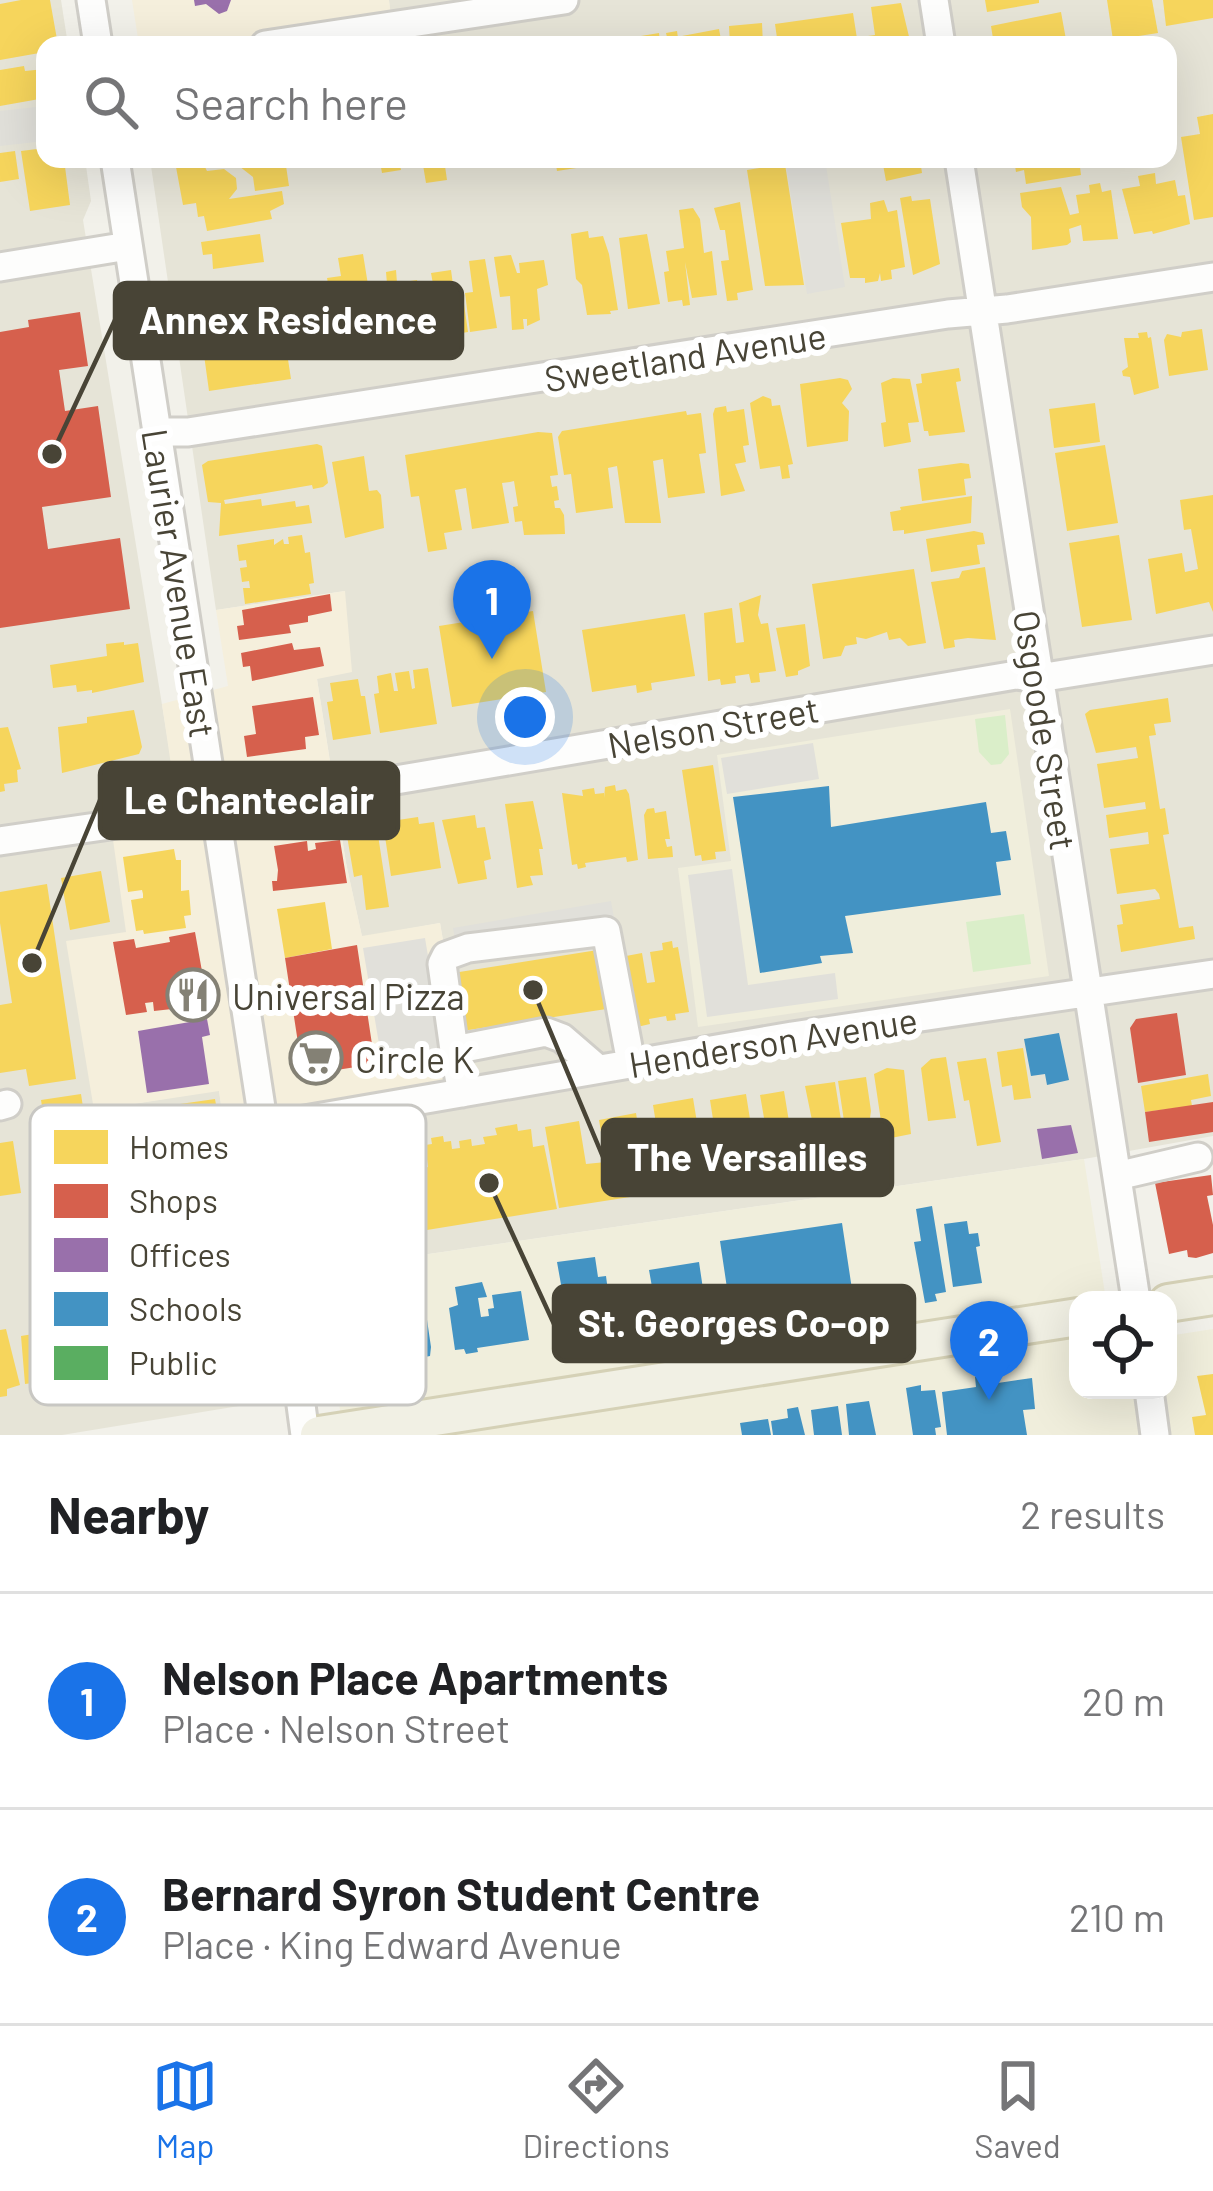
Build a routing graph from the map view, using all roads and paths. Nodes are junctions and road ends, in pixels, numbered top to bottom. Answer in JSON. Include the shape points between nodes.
{"nodes":[{"id":1,"x":91,"y":0,"type":"edge"},
{"id":2,"x":564,"y":0,"type":"edge"},
{"id":3,"x":934,"y":0,"type":"edge"},
{"id":4,"x":97,"y":36,"type":"edge"},
{"id":5,"x":325,"y":36,"type":"edge"},
{"id":6,"x":940,"y":36,"type":"edge"},
{"id":7,"x":116,"y":168,"type":"edge"},
{"id":8,"x":960,"y":168,"type":"edge"},
{"id":9,"x":128,"y":246,"type":"junction"},
{"id":10,"x":0,"y":267,"type":"edge"},
{"id":11,"x":1213,"y":277,"type":"edge"},
{"id":12,"x":982,"y":310,"type":"junction"},
{"id":13,"x":157,"y":432,"type":"junction"},
{"id":14,"x":1213,"y":650,"type":"edge"},
{"id":15,"x":1039,"y":678,"type":"junction"},
{"id":16,"x":214,"y":810,"type":"junction"},
{"id":17,"x":0,"y":842,"type":"edge"},
{"id":18,"x":1213,"y":974,"type":"edge"},
{"id":19,"x":1088,"y":992,"type":"junction"},
{"id":20,"x":454,"y":1050,"type":"junction"},
{"id":21,"x":631,"y":1064,"type":"junction"},
{"id":22,"x":598,"y":1069,"type":"junction"},
{"id":23,"x":462,"y":1093,"type":"junction"},
{"id":24,"x":261,"y":1105,"type":"edge"},
{"id":25,"x":392,"y":1105,"type":"edge"},
{"id":26,"x":1198,"y":1157,"type":"dead end"},
{"id":27,"x":1117,"y":1176,"type":"junction"},
{"id":28,"x":1135,"y":1291,"type":"edge"},
{"id":29,"x":1213,"y":1296,"type":"edge"},
{"id":30,"x":1177,"y":1302,"type":"edge"},
{"id":31,"x":1069,"y":1318,"type":"edge"},
{"id":32,"x":1149,"y":1399,"type":"edge"},
{"id":33,"x":301,"y":1405,"type":"edge"},
{"id":34,"x":305,"y":1435,"type":"edge"},
{"id":35,"x":320,"y":1435,"type":"edge"},
{"id":36,"x":1155,"y":1435,"type":"edge"}],
"edges":[{"from":1,"to":4,"type":"street"},
{"from":2,"to":5,"type":"street"},
{"from":3,"to":6,"type":"street"},
{"from":7,"to":9,"type":"street","name":"Laurier Avenue East"},
{"from":8,"to":12,"type":"street","name":"Osgoode Street"},
{"from":9,"to":10,"type":"street"},
{"from":9,"to":13,"type":"street","name":"Laurier Avenue East"},
{"from":11,"to":12,"type":"street","name":"Sweetland Avenue"},
{"from":12,"to":13,"type":"street","name":"Sweetland Avenue"},
{"from":12,"to":15,"type":"street","name":"Osgoode Street"},
{"from":13,"to":16,"type":"street","name":"Laurier Avenue East"},
{"from":14,"to":15,"type":"street","name":"Nelson Street"},
{"from":15,"to":16,"type":"street","name":"Nelson Street","via":[[1016,675]]},
{"from":15,"to":19,"type":"street","name":"Osgoode Street"},
{"from":16,"to":17,"type":"street","name":"Nelson Street"},
{"from":16,"to":24,"type":"street","name":"Laurier Avenue East"},
{"from":18,"to":19,"type":"street","name":"Henderson Avenue"},
{"from":19,"to":21,"type":"street","name":"Henderson Avenue"},
{"from":19,"to":27,"type":"street","name":"Osgoode Street"},
{"from":20,"to":21,"type":"street","via":[[446,956],[606,931]]},
{"from":20,"to":22,"type":"street","via":[[546,1032]]},
{"from":20,"to":23,"type":"street"},
{"from":21,"to":22,"type":"street","name":"Henderson Avenue"},
{"from":22,"to":23,"type":"street","name":"Henderson Avenue"},
{"from":23,"to":25,"type":"street","name":"Henderson Avenue"},
{"from":26,"to":27,"type":"street"},
{"from":27,"to":28,"type":"street","name":"Osgoode Street"},
{"from":29,"to":30,"type":"main road"},
{"from":31,"to":35,"type":"main road"},
{"from":32,"to":36,"type":"street"},
{"from":33,"to":34,"type":"street","name":"Laurier Avenue East"}]}
